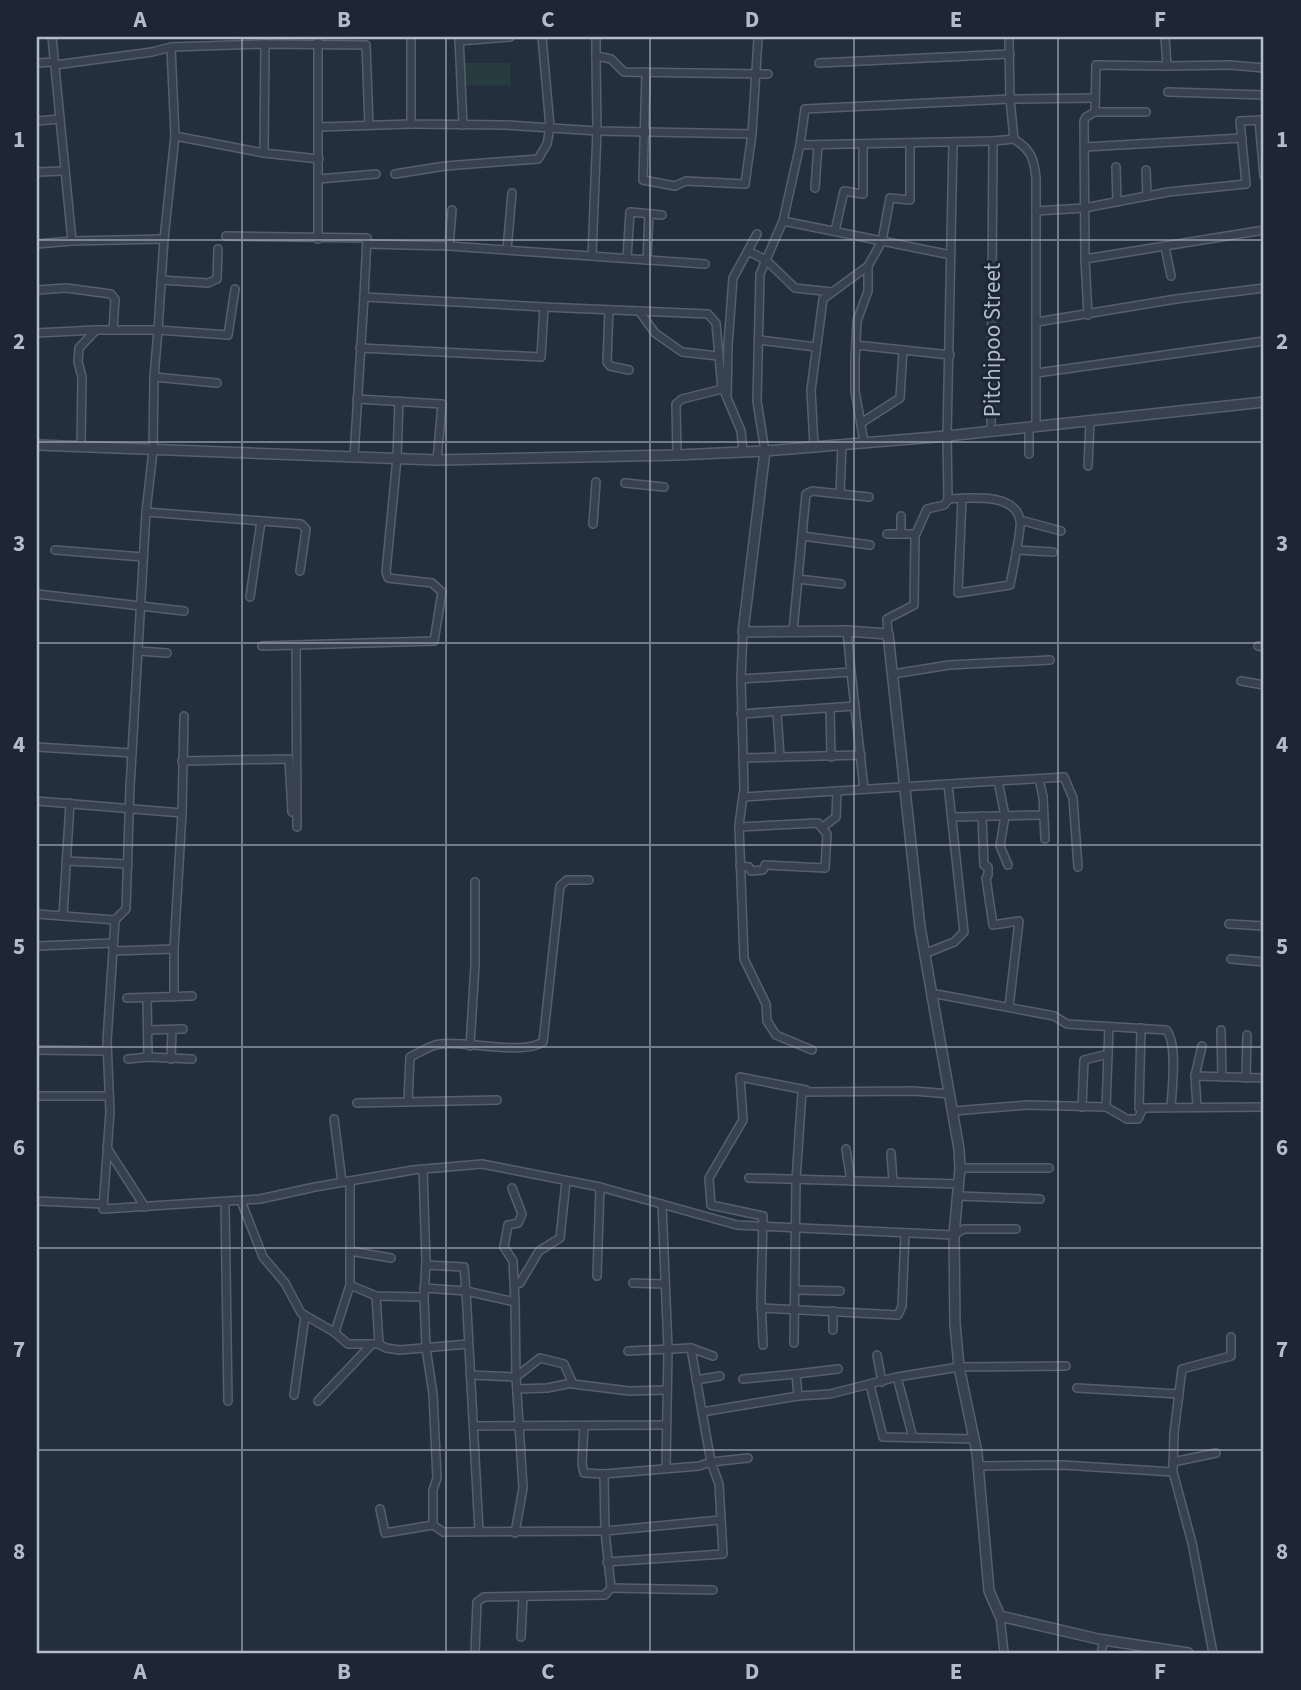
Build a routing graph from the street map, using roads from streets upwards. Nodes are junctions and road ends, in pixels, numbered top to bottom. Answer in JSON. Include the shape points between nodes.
{"nodes":[{"id":1,"x":52,"y":37,"type":"edge"},
{"id":2,"x":411,"y":37,"type":"edge"},
{"id":3,"x":510,"y":37,"type":"edge"},
{"id":4,"x":542,"y":37,"type":"edge"},
{"id":5,"x":596,"y":37,"type":"edge"},
{"id":6,"x":1009,"y":37,"type":"edge"},
{"id":7,"x":1165,"y":37,"type":"edge"},
{"id":8,"x":459,"y":39,"type":"edge"},
{"id":9,"x":758,"y":39,"type":"dead end"},
{"id":10,"x":318,"y":40,"type":"edge"},
{"id":11,"x":361,"y":41,"type":"edge"},
{"id":12,"x":265,"y":44,"type":"junction"},
{"id":13,"x":171,"y":47,"type":"junction"},
{"id":14,"x":1010,"y":54,"type":"junction"},
{"id":15,"x":596,"y":56,"type":"junction"},
{"id":16,"x":37,"y":63,"type":"edge"},
{"id":17,"x":819,"y":63,"type":"dead end"},
{"id":18,"x":54,"y":64,"type":"junction"},
{"id":19,"x":1167,"y":66,"type":"junction"},
{"id":20,"x":1264,"y":68,"type":"edge"},
{"id":21,"x":646,"y":72,"type":"junction"},
{"id":22,"x":756,"y":74,"type":"junction"},
{"id":23,"x":768,"y":74,"type":"dead end"},
{"id":24,"x":1168,"y":92,"type":"dead end"},
{"id":25,"x":1264,"y":95,"type":"edge"},
{"id":26,"x":1095,"y":98,"type":"junction"},
{"id":27,"x":1010,"y":100,"type":"junction"},
{"id":28,"x":1095,"y":112,"type":"junction"},
{"id":29,"x":1146,"y":112,"type":"dead end"},
{"id":30,"x":60,"y":119,"type":"junction"},
{"id":31,"x":1261,"y":120,"type":"edge"},
{"id":32,"x":37,"y":121,"type":"edge"},
{"id":33,"x":411,"y":124,"type":"junction"},
{"id":34,"x":369,"y":125,"type":"junction"},
{"id":35,"x":463,"y":125,"type":"junction"},
{"id":36,"x":319,"y":127,"type":"junction"},
{"id":37,"x":550,"y":127,"type":"junction"},
{"id":38,"x":597,"y":131,"type":"junction"},
{"id":39,"x":645,"y":132,"type":"junction"},
{"id":40,"x":752,"y":134,"type":"junction"},
{"id":41,"x":175,"y":136,"type":"junction"},
{"id":42,"x":1242,"y":138,"type":"junction"},
{"id":43,"x":1014,"y":139,"type":"junction"},
{"id":44,"x":993,"y":141,"type":"junction"},
{"id":45,"x":953,"y":142,"type":"junction"},
{"id":46,"x":910,"y":143,"type":"junction"},
{"id":47,"x":863,"y":144,"type":"junction"},
{"id":48,"x":800,"y":145,"type":"junction"},
{"id":49,"x":818,"y":145,"type":"junction"},
{"id":50,"x":1085,"y":147,"type":"junction"},
{"id":51,"x":264,"y":153,"type":"junction"},
{"id":52,"x":319,"y":159,"type":"junction"},
{"id":53,"x":1116,"y":167,"type":"dead end"},
{"id":54,"x":1146,"y":170,"type":"dead end"},
{"id":55,"x":65,"y":171,"type":"junction"},
{"id":56,"x":37,"y":172,"type":"edge"},
{"id":57,"x":376,"y":174,"type":"dead end"},
{"id":58,"x":395,"y":174,"type":"dead end"},
{"id":59,"x":1264,"y":176,"type":"edge"},
{"id":60,"x":319,"y":179,"type":"junction"},
{"id":61,"x":815,"y":188,"type":"dead end"},
{"id":62,"x":512,"y":194,"type":"dead end"},
{"id":63,"x":1147,"y":196,"type":"junction"},
{"id":64,"x":1117,"y":202,"type":"junction"},
{"id":65,"x":1084,"y":208,"type":"junction"},
{"id":66,"x":452,"y":210,"type":"dead end"},
{"id":67,"x":1036,"y":211,"type":"junction"},
{"id":68,"x":649,"y":214,"type":"junction"},
{"id":69,"x":662,"y":215,"type":"dead end"},
{"id":70,"x":783,"y":220,"type":"junction"},
{"id":71,"x":835,"y":231,"type":"junction"},
{"id":72,"x":1264,"y":231,"type":"edge"},
{"id":73,"x":757,"y":234,"type":"dead end"},
{"id":74,"x":226,"y":236,"type":"dead end"},
{"id":75,"x":164,"y":239,"type":"junction"},
{"id":76,"x":318,"y":239,"type":"junction"},
{"id":77,"x":72,"y":241,"type":"junction"},
{"id":78,"x":882,"y":241,"type":"junction"},
{"id":79,"x":37,"y":244,"type":"edge"},
{"id":80,"x":367,"y":244,"type":"junction"},
{"id":81,"x":449,"y":246,"type":"junction"},
{"id":82,"x":1166,"y":247,"type":"junction"},
{"id":83,"x":218,"y":249,"type":"dead end"},
{"id":84,"x":507,"y":250,"type":"junction"},
{"id":85,"x":748,"y":251,"type":"junction"},
{"id":86,"x":951,"y":255,"type":"junction"},
{"id":87,"x":592,"y":256,"type":"junction"},
{"id":88,"x":627,"y":258,"type":"junction"},
{"id":89,"x":1085,"y":259,"type":"junction"},
{"id":90,"x":647,"y":260,"type":"junction"},
{"id":91,"x":766,"y":260,"type":"junction"},
{"id":92,"x":705,"y":264,"type":"dead end"},
{"id":93,"x":869,"y":266,"type":"junction"},
{"id":94,"x":1171,"y":276,"type":"dead end"},
{"id":95,"x":161,"y":280,"type":"junction"},
{"id":96,"x":1264,"y":288,"type":"edge"},
{"id":97,"x":235,"y":289,"type":"dead end"},
{"id":98,"x":37,"y":290,"type":"edge"},
{"id":99,"x":832,"y":292,"type":"junction"},
{"id":100,"x":364,"y":297,"type":"junction"},
{"id":101,"x":544,"y":307,"type":"junction"},
{"id":102,"x":609,"y":310,"type":"junction"},
{"id":103,"x":639,"y":311,"type":"junction"},
{"id":104,"x":1088,"y":315,"type":"junction"},
{"id":105,"x":1037,"y":322,"type":"junction"},
{"id":106,"x":97,"y":330,"type":"junction"},
{"id":107,"x":113,"y":330,"type":"junction"},
{"id":108,"x":158,"y":330,"type":"junction"},
{"id":109,"x":37,"y":334,"type":"edge"},
{"id":110,"x":759,"y":340,"type":"junction"},
{"id":111,"x":1264,"y":341,"type":"edge"},
{"id":112,"x":856,"y":345,"type":"junction"},
{"id":113,"x":816,"y":347,"type":"junction"},
{"id":114,"x":360,"y":348,"type":"junction"},
{"id":115,"x":903,"y":350,"type":"junction"},
{"id":116,"x":950,"y":355,"type":"junction"},
{"id":117,"x":718,"y":356,"type":"junction"},
{"id":118,"x":629,"y":370,"type":"dead end"},
{"id":119,"x":1037,"y":373,"type":"junction"},
{"id":120,"x":154,"y":377,"type":"junction"},
{"id":121,"x":217,"y":383,"type":"dead end"},
{"id":122,"x":725,"y":392,"type":"junction"},
{"id":123,"x":358,"y":399,"type":"junction"},
{"id":124,"x":399,"y":401,"type":"junction"},
{"id":125,"x":1264,"y":402,"type":"edge"},
{"id":126,"x":1090,"y":422,"type":"junction"},
{"id":127,"x":861,"y":423,"type":"junction"},
{"id":128,"x":1033,"y":428,"type":"junction"},
{"id":129,"x":991,"y":430,"type":"junction"},
{"id":130,"x":947,"y":436,"type":"junction"},
{"id":131,"x":864,"y":442,"type":"junction"},
{"id":132,"x":842,"y":444,"type":"junction"},
{"id":133,"x":37,"y":445,"type":"edge"},
{"id":134,"x":814,"y":446,"type":"junction"},
{"id":135,"x":81,"y":447,"type":"junction"},
{"id":136,"x":153,"y":451,"type":"junction"},
{"id":137,"x":765,"y":451,"type":"junction"},
{"id":138,"x":743,"y":452,"type":"junction"},
{"id":139,"x":1029,"y":454,"type":"dead end"},
{"id":140,"x":677,"y":455,"type":"junction"},
{"id":141,"x":354,"y":457,"type":"junction"},
{"id":142,"x":397,"y":458,"type":"junction"},
{"id":143,"x":437,"y":460,"type":"junction"},
{"id":144,"x":1088,"y":466,"type":"dead end"},
{"id":145,"x":596,"y":482,"type":"dead end"},
{"id":146,"x":625,"y":482,"type":"dead end"},
{"id":147,"x":664,"y":487,"type":"dead end"},
{"id":148,"x":840,"y":494,"type":"junction"},
{"id":149,"x":869,"y":497,"type":"dead end"},
{"id":150,"x":962,"y":498,"type":"junction"},
{"id":151,"x":948,"y":499,"type":"junction"},
{"id":152,"x":146,"y":512,"type":"junction"},
{"id":153,"x":901,"y":516,"type":"dead end"},
{"id":154,"x":1020,"y":520,"type":"junction"},
{"id":155,"x":261,"y":521,"type":"junction"},
{"id":156,"x":593,"y":524,"type":"dead end"},
{"id":157,"x":1061,"y":531,"type":"dead end"},
{"id":158,"x":887,"y":534,"type":"dead end"},
{"id":159,"x":901,"y":534,"type":"junction"},
{"id":160,"x":915,"y":534,"type":"junction"},
{"id":161,"x":802,"y":536,"type":"junction"},
{"id":162,"x":870,"y":545,"type":"dead end"},
{"id":163,"x":55,"y":550,"type":"dead end"},
{"id":164,"x":1016,"y":550,"type":"junction"},
{"id":165,"x":1053,"y":552,"type":"dead end"},
{"id":166,"x":143,"y":557,"type":"junction"},
{"id":167,"x":300,"y":571,"type":"dead end"},
{"id":168,"x":798,"y":579,"type":"junction"},
{"id":169,"x":841,"y":584,"type":"dead end"},
{"id":170,"x":37,"y":594,"type":"edge"},
{"id":171,"x":250,"y":597,"type":"dead end"},
{"id":172,"x":140,"y":607,"type":"junction"},
{"id":173,"x":184,"y":611,"type":"dead end"},
{"id":174,"x":793,"y":631,"type":"junction"},
{"id":175,"x":846,"y":631,"type":"junction"},
{"id":176,"x":743,"y":632,"type":"junction"},
{"id":177,"x":888,"y":634,"type":"junction"},
{"id":178,"x":296,"y":645,"type":"junction"},
{"id":179,"x":262,"y":646,"type":"dead end"},
{"id":180,"x":138,"y":651,"type":"junction"},
{"id":181,"x":167,"y":653,"type":"dead end"},
{"id":182,"x":1050,"y":660,"type":"dead end"},
{"id":183,"x":851,"y":672,"type":"junction"},
{"id":184,"x":893,"y":674,"type":"junction"},
{"id":185,"x":741,"y":679,"type":"junction"},
{"id":186,"x":1241,"y":681,"type":"dead end"},
{"id":187,"x":1264,"y":685,"type":"edge"},
{"id":188,"x":855,"y":706,"type":"junction"},
{"id":189,"x":830,"y":708,"type":"junction"},
{"id":190,"x":777,"y":712,"type":"junction"},
{"id":191,"x":741,"y":714,"type":"junction"},
{"id":192,"x":184,"y":716,"type":"dead end"},
{"id":193,"x":37,"y":747,"type":"edge"},
{"id":194,"x":132,"y":753,"type":"junction"},
{"id":195,"x":861,"y":755,"type":"junction"},
{"id":196,"x":780,"y":757,"type":"junction"},
{"id":197,"x":831,"y":757,"type":"junction"},
{"id":198,"x":743,"y":758,"type":"junction"},
{"id":199,"x":182,"y":761,"type":"junction"},
{"id":200,"x":1039,"y":779,"type":"junction"},
{"id":201,"x":998,"y":781,"type":"junction"},
{"id":202,"x":948,"y":784,"type":"junction"},
{"id":203,"x":904,"y":786,"type":"junction"},
{"id":204,"x":864,"y":789,"type":"junction"},
{"id":205,"x":837,"y":791,"type":"junction"},
{"id":206,"x":743,"y":797,"type":"junction"},
{"id":207,"x":37,"y":801,"type":"edge"},
{"id":208,"x":70,"y":803,"type":"junction"},
{"id":209,"x":130,"y":807,"type":"junction"},
{"id":210,"x":182,"y":813,"type":"junction"},
{"id":211,"x":292,"y":813,"type":"dead end"},
{"id":212,"x":1043,"y":815,"type":"junction"},
{"id":213,"x":982,"y":816,"type":"junction"},
{"id":214,"x":1005,"y":816,"type":"junction"},
{"id":215,"x":952,"y":817,"type":"junction"},
{"id":216,"x":297,"y":827,"type":"dead end"},
{"id":217,"x":739,"y":827,"type":"junction"},
{"id":218,"x":823,"y":827,"type":"junction"},
{"id":219,"x":1045,"y":839,"type":"dead end"},
{"id":220,"x":983,"y":846,"type":"junction"},
{"id":221,"x":1000,"y":846,"type":"junction"},
{"id":222,"x":66,"y":861,"type":"junction"},
{"id":223,"x":128,"y":864,"type":"junction"},
{"id":224,"x":1008,"y":865,"type":"dead end"},
{"id":225,"x":740,"y":866,"type":"junction"},
{"id":226,"x":1078,"y":867,"type":"dead end"},
{"id":227,"x":589,"y":880,"type":"dead end"},
{"id":228,"x":475,"y":882,"type":"dead end"},
{"id":229,"x":37,"y":914,"type":"edge"},
{"id":230,"x":63,"y":916,"type":"junction"},
{"id":231,"x":115,"y":920,"type":"junction"},
{"id":232,"x":1229,"y":924,"type":"dead end"},
{"id":233,"x":1264,"y":926,"type":"edge"},
{"id":234,"x":37,"y":946,"type":"edge"},
{"id":235,"x":113,"y":947,"type":"junction"},
{"id":236,"x":174,"y":949,"type":"junction"},
{"id":237,"x":924,"y":954,"type":"junction"},
{"id":238,"x":1231,"y":959,"type":"dead end"},
{"id":239,"x":1264,"y":962,"type":"edge"},
{"id":240,"x":931,"y":993,"type":"junction"},
{"id":241,"x":192,"y":996,"type":"dead end"},
{"id":242,"x":174,"y":997,"type":"junction"},
{"id":243,"x":127,"y":998,"type":"dead end"},
{"id":244,"x":147,"y":998,"type":"junction"},
{"id":245,"x":1009,"y":1007,"type":"junction"},
{"id":246,"x":1109,"y":1027,"type":"junction"},
{"id":247,"x":1141,"y":1028,"type":"junction"},
{"id":248,"x":183,"y":1029,"type":"dead end"},
{"id":249,"x":148,"y":1030,"type":"junction"},
{"id":250,"x":172,"y":1030,"type":"junction"},
{"id":251,"x":1221,"y":1030,"type":"dead end"},
{"id":252,"x":1247,"y":1035,"type":"dead end"},
{"id":253,"x":470,"y":1046,"type":"junction"},
{"id":254,"x":1202,"y":1046,"type":"dead end"},
{"id":255,"x":37,"y":1050,"type":"edge"},
{"id":256,"x":811,"y":1050,"type":"dead end"},
{"id":257,"x":107,"y":1051,"type":"junction"},
{"id":258,"x":1108,"y":1054,"type":"junction"},
{"id":259,"x":148,"y":1057,"type":"junction"},
{"id":260,"x":128,"y":1059,"type":"dead end"},
{"id":261,"x":171,"y":1059,"type":"junction"},
{"id":262,"x":192,"y":1059,"type":"dead end"},
{"id":263,"x":1195,"y":1076,"type":"junction"},
{"id":264,"x":1222,"y":1077,"type":"junction"},
{"id":265,"x":1246,"y":1078,"type":"junction"},
{"id":266,"x":1264,"y":1078,"type":"edge"},
{"id":267,"x":807,"y":1091,"type":"junction"},
{"id":268,"x":950,"y":1094,"type":"junction"},
{"id":269,"x":37,"y":1096,"type":"edge"},
{"id":270,"x":109,"y":1096,"type":"junction"},
{"id":271,"x":497,"y":1100,"type":"dead end"},
{"id":272,"x":357,"y":1102,"type":"dead end"},
{"id":273,"x":408,"y":1102,"type":"junction"},
{"id":274,"x":1082,"y":1107,"type":"junction"},
{"id":275,"x":1106,"y":1107,"type":"junction"},
{"id":276,"x":1171,"y":1107,"type":"junction"},
{"id":277,"x":1197,"y":1107,"type":"junction"},
{"id":278,"x":1264,"y":1107,"type":"edge"},
{"id":279,"x":1143,"y":1108,"type":"junction"},
{"id":280,"x":953,"y":1111,"type":"junction"},
{"id":281,"x":334,"y":1119,"type":"dead end"},
{"id":282,"x":107,"y":1147,"type":"junction"},
{"id":283,"x":846,"y":1149,"type":"dead end"},
{"id":284,"x":891,"y":1153,"type":"dead end"},
{"id":285,"x":960,"y":1168,"type":"junction"},
{"id":286,"x":1049,"y":1168,"type":"dead end"},
{"id":287,"x":423,"y":1169,"type":"junction"},
{"id":288,"x":749,"y":1178,"type":"dead end"},
{"id":289,"x":796,"y":1180,"type":"junction"},
{"id":290,"x":346,"y":1181,"type":"junction"},
{"id":291,"x":850,"y":1181,"type":"junction"},
{"id":292,"x":566,"y":1182,"type":"junction"},
{"id":293,"x":893,"y":1182,"type":"junction"},
{"id":294,"x":959,"y":1184,"type":"junction"},
{"id":295,"x":600,"y":1187,"type":"junction"},
{"id":296,"x":512,"y":1188,"type":"dead end"},
{"id":297,"x":958,"y":1196,"type":"junction"},
{"id":298,"x":1040,"y":1199,"type":"dead end"},
{"id":299,"x":37,"y":1201,"type":"edge"},
{"id":300,"x":241,"y":1201,"type":"junction"},
{"id":301,"x":225,"y":1202,"type":"junction"},
{"id":302,"x":663,"y":1204,"type":"junction"},
{"id":303,"x":103,"y":1205,"type":"junction"},
{"id":304,"x":145,"y":1207,"type":"junction"},
{"id":305,"x":763,"y":1227,"type":"junction"},
{"id":306,"x":796,"y":1228,"type":"junction"},
{"id":307,"x":1016,"y":1229,"type":"dead end"},
{"id":308,"x":905,"y":1234,"type":"junction"},
{"id":309,"x":954,"y":1235,"type":"junction"},
{"id":310,"x":350,"y":1251,"type":"junction"},
{"id":311,"x":391,"y":1258,"type":"dead end"},
{"id":312,"x":426,"y":1265,"type":"junction"},
{"id":313,"x":597,"y":1276,"type":"dead end"},
{"id":314,"x":633,"y":1283,"type":"dead end"},
{"id":315,"x":664,"y":1284,"type":"junction"},
{"id":316,"x":350,"y":1285,"type":"junction"},
{"id":317,"x":515,"y":1286,"type":"junction"},
{"id":318,"x":795,"y":1290,"type":"junction"},
{"id":319,"x":466,"y":1291,"type":"junction"},
{"id":320,"x":424,"y":1292,"type":"junction"},
{"id":321,"x":840,"y":1292,"type":"dead end"},
{"id":322,"x":376,"y":1296,"type":"junction"},
{"id":323,"x":515,"y":1301,"type":"junction"},
{"id":324,"x":761,"y":1308,"type":"junction"},
{"id":325,"x":795,"y":1309,"type":"junction"},
{"id":326,"x":832,"y":1311,"type":"junction"},
{"id":327,"x":305,"y":1316,"type":"junction"},
{"id":328,"x":833,"y":1330,"type":"dead end"},
{"id":329,"x":335,"y":1332,"type":"junction"},
{"id":330,"x":1231,"y":1337,"type":"dead end"},
{"id":331,"x":794,"y":1343,"type":"dead end"},
{"id":332,"x":376,"y":1344,"type":"junction"},
{"id":333,"x":468,"y":1344,"type":"junction"},
{"id":334,"x":762,"y":1345,"type":"dead end"},
{"id":335,"x":426,"y":1348,"type":"junction"},
{"id":336,"x":668,"y":1348,"type":"junction"},
{"id":337,"x":691,"y":1348,"type":"junction"},
{"id":338,"x":628,"y":1351,"type":"dead end"},
{"id":339,"x":877,"y":1355,"type":"dead end"},
{"id":340,"x":713,"y":1356,"type":"dead end"},
{"id":341,"x":1066,"y":1366,"type":"dead end"},
{"id":342,"x":959,"y":1367,"type":"junction"},
{"id":343,"x":838,"y":1369,"type":"dead end"},
{"id":344,"x":796,"y":1374,"type":"junction"},
{"id":345,"x":470,"y":1375,"type":"junction"},
{"id":346,"x":720,"y":1376,"type":"dead end"},
{"id":347,"x":516,"y":1377,"type":"junction"},
{"id":348,"x":897,"y":1377,"type":"junction"},
{"id":349,"x":743,"y":1379,"type":"dead end"},
{"id":350,"x":696,"y":1380,"type":"junction"},
{"id":351,"x":572,"y":1382,"type":"junction"},
{"id":352,"x":882,"y":1382,"type":"junction"},
{"id":353,"x":870,"y":1385,"type":"junction"},
{"id":354,"x":1077,"y":1388,"type":"dead end"},
{"id":355,"x":517,"y":1389,"type":"junction"},
{"id":356,"x":666,"y":1390,"type":"junction"},
{"id":357,"x":1179,"y":1394,"type":"junction"},
{"id":358,"x":294,"y":1395,"type":"dead end"},
{"id":359,"x":798,"y":1396,"type":"junction"},
{"id":360,"x":228,"y":1401,"type":"dead end"},
{"id":361,"x":318,"y":1401,"type":"dead end"},
{"id":362,"x":702,"y":1412,"type":"junction"},
{"id":363,"x":666,"y":1424,"type":"junction"},
{"id":364,"x":474,"y":1426,"type":"junction"},
{"id":365,"x":518,"y":1426,"type":"junction"},
{"id":366,"x":584,"y":1426,"type":"junction"},
{"id":367,"x":913,"y":1438,"type":"junction"},
{"id":368,"x":974,"y":1439,"type":"junction"},
{"id":369,"x":1216,"y":1453,"type":"dead end"},
{"id":370,"x":748,"y":1458,"type":"dead end"},
{"id":371,"x":711,"y":1462,"type":"junction"},
{"id":372,"x":1173,"y":1462,"type":"junction"},
{"id":373,"x":978,"y":1466,"type":"junction"},
{"id":374,"x":666,"y":1468,"type":"junction"},
{"id":375,"x":1173,"y":1472,"type":"junction"},
{"id":376,"x":604,"y":1474,"type":"junction"},
{"id":377,"x":380,"y":1509,"type":"dead end"},
{"id":378,"x":720,"y":1520,"type":"junction"},
{"id":379,"x":433,"y":1525,"type":"junction"},
{"id":380,"x":479,"y":1531,"type":"junction"},
{"id":381,"x":604,"y":1531,"type":"junction"},
{"id":382,"x":515,"y":1533,"type":"junction"},
{"id":383,"x":607,"y":1562,"type":"junction"},
{"id":384,"x":611,"y":1588,"type":"junction"},
{"id":385,"x":713,"y":1590,"type":"dead end"},
{"id":386,"x":523,"y":1597,"type":"junction"},
{"id":387,"x":1000,"y":1616,"type":"junction"},
{"id":388,"x":521,"y":1637,"type":"dead end"},
{"id":389,"x":1104,"y":1640,"type":"junction"},
{"id":390,"x":1124,"y":1648,"type":"edge"},
{"id":391,"x":1146,"y":1650,"type":"edge"},
{"id":392,"x":475,"y":1653,"type":"edge"},
{"id":393,"x":1004,"y":1653,"type":"edge"},
{"id":394,"x":1101,"y":1653,"type":"edge"},
{"id":395,"x":1188,"y":1653,"type":"edge"},
{"id":396,"x":1213,"y":1653,"type":"edge"}],
"edges":[{"from":1,"to":18,"type":"street"},
{"from":2,"to":33,"type":"street"},
{"from":3,"to":8,"type":"street"},
{"from":4,"to":37,"type":"street"},
{"from":5,"to":15,"type":"street"},
{"from":6,"to":14,"type":"street"},
{"from":7,"to":19,"type":"street"},
{"from":8,"to":35,"type":"street"},
{"from":9,"to":22,"type":"street"},
{"from":10,"to":11,"type":"street"},
{"from":10,"to":12,"type":"street"},
{"from":10,"to":36,"type":"street"},
{"from":11,"to":34,"type":"street","via":[[366,45]]},
{"from":12,"to":13,"type":"street"},
{"from":12,"to":51,"type":"street"},
{"from":13,"to":18,"type":"street"},
{"from":13,"to":41,"type":"street"},
{"from":14,"to":17,"type":"street"},
{"from":14,"to":27,"type":"street"},
{"from":15,"to":21,"type":"street","via":[[611,59],[624,72]]},
{"from":15,"to":38,"type":"street"},
{"from":16,"to":18,"type":"street"},
{"from":18,"to":30,"type":"street"},
{"from":19,"to":20,"type":"street"},
{"from":19,"to":26,"type":"street","via":[[1096,65]]},
{"from":21,"to":22,"type":"street"},
{"from":21,"to":39,"type":"street"},
{"from":22,"to":23,"type":"street"},
{"from":22,"to":40,"type":"street"},
{"from":24,"to":25,"type":"street"},
{"from":26,"to":27,"type":"street"},
{"from":26,"to":28,"type":"street"},
{"from":27,"to":43,"type":"street"},
{"from":27,"to":48,"type":"street","via":[[805,109]]},
{"from":28,"to":29,"type":"street"},
{"from":28,"to":50,"type":"street","via":[[1084,121]]},
{"from":30,"to":32,"type":"street"},
{"from":30,"to":55,"type":"street"},
{"from":31,"to":42,"type":"street","via":[[1240,121]]},
{"from":31,"to":59,"type":"street"},
{"from":33,"to":34,"type":"street"},
{"from":33,"to":35,"type":"street"},
{"from":34,"to":36,"type":"street"},
{"from":35,"to":37,"type":"street"},
{"from":36,"to":52,"type":"street"},
{"from":37,"to":38,"type":"street"},
{"from":37,"to":58,"type":"street","via":[[538,159]]},
{"from":38,"to":39,"type":"street"},
{"from":38,"to":87,"type":"street"},
{"from":39,"to":40,"type":"street"},
{"from":39,"to":40,"type":"street","via":[[643,180],[675,186],[686,181],[745,184]]},
{"from":41,"to":51,"type":"street"},
{"from":41,"to":75,"type":"street"},
{"from":42,"to":50,"type":"street"},
{"from":42,"to":63,"type":"street","via":[[1246,184]]},
{"from":43,"to":44,"type":"street"},
{"from":43,"to":67,"type":"street","via":[[1034,157]]},
{"from":44,"to":45,"type":"street"},
{"from":44,"to":129,"type":"street","name":"Pitchipoo Street"},
{"from":45,"to":46,"type":"street"},
{"from":45,"to":86,"type":"street"},
{"from":46,"to":47,"type":"street"},
{"from":46,"to":78,"type":"street","via":[[910,200],[890,198]]},
{"from":47,"to":49,"type":"street"},
{"from":47,"to":71,"type":"street","via":[[863,194],[844,191]]},
{"from":48,"to":49,"type":"street"},
{"from":48,"to":70,"type":"street"},
{"from":49,"to":61,"type":"street"},
{"from":50,"to":65,"type":"street"},
{"from":51,"to":52,"type":"street"},
{"from":52,"to":60,"type":"street"},
{"from":53,"to":64,"type":"street"},
{"from":54,"to":63,"type":"street"},
{"from":55,"to":56,"type":"street"},
{"from":55,"to":77,"type":"street"},
{"from":57,"to":60,"type":"street"},
{"from":60,"to":76,"type":"street"},
{"from":62,"to":84,"type":"street"},
{"from":63,"to":64,"type":"street"},
{"from":64,"to":65,"type":"street"},
{"from":65,"to":67,"type":"street"},
{"from":65,"to":89,"type":"street"},
{"from":66,"to":81,"type":"street"},
{"from":67,"to":105,"type":"street"},
{"from":68,"to":69,"type":"street"},
{"from":68,"to":88,"type":"street","via":[[630,212]]},
{"from":68,"to":90,"type":"street"},
{"from":70,"to":71,"type":"street"},
{"from":70,"to":91,"type":"street"},
{"from":71,"to":78,"type":"street"},
{"from":72,"to":82,"type":"street"},
{"from":73,"to":85,"type":"street"},
{"from":74,"to":76,"type":"street"},
{"from":75,"to":77,"type":"street"},
{"from":75,"to":95,"type":"street"},
{"from":76,"to":80,"type":"street","via":[[367,238]]},
{"from":77,"to":79,"type":"street"},
{"from":78,"to":86,"type":"street"},
{"from":78,"to":93,"type":"street"},
{"from":80,"to":81,"type":"street"},
{"from":80,"to":100,"type":"street"},
{"from":81,"to":84,"type":"street"},
{"from":82,"to":89,"type":"street"},
{"from":82,"to":94,"type":"street"},
{"from":83,"to":95,"type":"street","via":[[217,279],[208,283]]},
{"from":84,"to":87,"type":"street"},
{"from":85,"to":91,"type":"street"},
{"from":85,"to":122,"type":"street","via":[[733,278]]},
{"from":86,"to":116,"type":"street"},
{"from":87,"to":88,"type":"street"},
{"from":88,"to":90,"type":"street"},
{"from":89,"to":104,"type":"street"},
{"from":90,"to":92,"type":"street"},
{"from":91,"to":99,"type":"street","via":[[795,288]]},
{"from":91,"to":110,"type":"street","via":[[760,274]]},
{"from":93,"to":99,"type":"street"},
{"from":93,"to":112,"type":"street"},
{"from":95,"to":108,"type":"street"},
{"from":96,"to":104,"type":"street"},
{"from":97,"to":108,"type":"street","via":[[228,335]]},
{"from":98,"to":107,"type":"street","via":[[66,288],[111,294],[115,299]]},
{"from":99,"to":113,"type":"street","via":[[823,299]]},
{"from":100,"to":101,"type":"street"},
{"from":100,"to":114,"type":"street"},
{"from":101,"to":102,"type":"street"},
{"from":101,"to":114,"type":"street","via":[[541,357]]},
{"from":102,"to":103,"type":"street"},
{"from":102,"to":118,"type":"street","via":[[607,362]]},
{"from":103,"to":117,"type":"street","via":[[654,333],[682,352]]},
{"from":103,"to":117,"type":"street","via":[[708,314],[716,323]]},
{"from":104,"to":105,"type":"street"},
{"from":105,"to":119,"type":"street"},
{"from":106,"to":107,"type":"street"},
{"from":106,"to":109,"type":"street"},
{"from":106,"to":135,"type":"street","via":[[79,348]]},
{"from":107,"to":108,"type":"street"},
{"from":108,"to":120,"type":"street"},
{"from":110,"to":113,"type":"street"},
{"from":110,"to":137,"type":"street","via":[[757,401]]},
{"from":111,"to":119,"type":"street"},
{"from":112,"to":115,"type":"street"},
{"from":112,"to":127,"type":"street","via":[[855,391]]},
{"from":113,"to":134,"type":"street","via":[[811,390]]},
{"from":114,"to":123,"type":"street"},
{"from":115,"to":116,"type":"street"},
{"from":115,"to":127,"type":"street","via":[[900,398]]},
{"from":116,"to":130,"type":"street"},
{"from":117,"to":122,"type":"street"},
{"from":119,"to":128,"type":"street"},
{"from":120,"to":121,"type":"street"},
{"from":120,"to":136,"type":"street"},
{"from":122,"to":138,"type":"street","via":[[741,431]]},
{"from":122,"to":140,"type":"street","via":[[676,404]]},
{"from":123,"to":124,"type":"street"},
{"from":123,"to":141,"type":"street"},
{"from":124,"to":142,"type":"street"},
{"from":124,"to":143,"type":"street","via":[[442,404]]},
{"from":125,"to":126,"type":"street","name":"Pitchipoo Street"},
{"from":126,"to":128,"type":"street","name":"Pitchipoo Street"},
{"from":126,"to":144,"type":"street"},
{"from":127,"to":131,"type":"street"},
{"from":128,"to":129,"type":"street","name":"Pitchipoo Street"},
{"from":128,"to":139,"type":"street"},
{"from":129,"to":130,"type":"street"},
{"from":130,"to":131,"type":"street"},
{"from":130,"to":151,"type":"street"},
{"from":131,"to":132,"type":"street"},
{"from":132,"to":134,"type":"street"},
{"from":132,"to":148,"type":"street"},
{"from":133,"to":135,"type":"street"},
{"from":134,"to":137,"type":"street"},
{"from":135,"to":136,"type":"street"},
{"from":136,"to":141,"type":"street"},
{"from":136,"to":152,"type":"street"},
{"from":137,"to":138,"type":"street"},
{"from":137,"to":176,"type":"street"},
{"from":138,"to":140,"type":"street"},
{"from":140,"to":143,"type":"street"},
{"from":141,"to":142,"type":"street"},
{"from":142,"to":143,"type":"street"},
{"from":142,"to":178,"type":"street","via":[[386,572],[388,578],[432,583],[442,592],[434,640]]},
{"from":145,"to":156,"type":"street"},
{"from":146,"to":147,"type":"street"},
{"from":148,"to":149,"type":"street"},
{"from":148,"to":161,"type":"street","via":[[806,494]]},
{"from":150,"to":151,"type":"street"},
{"from":150,"to":154,"type":"street","via":[[1004,501]]},
{"from":150,"to":164,"type":"street","via":[[958,593],[1010,585]]},
{"from":151,"to":160,"type":"street","via":[[944,505],[927,509]]},
{"from":152,"to":155,"type":"street"},
{"from":152,"to":166,"type":"street"},
{"from":153,"to":159,"type":"street"},
{"from":154,"to":157,"type":"street"},
{"from":154,"to":164,"type":"street"},
{"from":155,"to":167,"type":"street","via":[[305,526]]},
{"from":155,"to":171,"type":"street"},
{"from":158,"to":159,"type":"street"},
{"from":159,"to":160,"type":"street"},
{"from":160,"to":177,"type":"street","via":[[914,605],[887,619]]},
{"from":161,"to":162,"type":"street"},
{"from":161,"to":168,"type":"street"},
{"from":163,"to":166,"type":"street"},
{"from":164,"to":165,"type":"street"},
{"from":166,"to":172,"type":"street"},
{"from":168,"to":169,"type":"street"},
{"from":168,"to":174,"type":"street"},
{"from":170,"to":172,"type":"street"},
{"from":172,"to":173,"type":"street"},
{"from":172,"to":180,"type":"street"},
{"from":174,"to":175,"type":"street"},
{"from":174,"to":176,"type":"street"},
{"from":175,"to":177,"type":"street"},
{"from":175,"to":183,"type":"street"},
{"from":176,"to":185,"type":"street"},
{"from":177,"to":184,"type":"street"},
{"from":178,"to":179,"type":"street"},
{"from":178,"to":216,"type":"street"},
{"from":180,"to":181,"type":"street"},
{"from":180,"to":194,"type":"street"},
{"from":182,"to":184,"type":"street","via":[[949,665]]},
{"from":183,"to":185,"type":"street"},
{"from":183,"to":188,"type":"street"},
{"from":184,"to":203,"type":"street"},
{"from":185,"to":191,"type":"street"},
{"from":186,"to":187,"type":"street"},
{"from":188,"to":189,"type":"street"},
{"from":188,"to":195,"type":"street"},
{"from":189,"to":190,"type":"street"},
{"from":189,"to":197,"type":"street"},
{"from":190,"to":191,"type":"street"},
{"from":190,"to":196,"type":"street"},
{"from":191,"to":198,"type":"street"},
{"from":192,"to":199,"type":"street"},
{"from":193,"to":194,"type":"street"},
{"from":194,"to":209,"type":"street"},
{"from":195,"to":197,"type":"street"},
{"from":195,"to":204,"type":"street"},
{"from":196,"to":197,"type":"street"},
{"from":196,"to":198,"type":"street"},
{"from":198,"to":206,"type":"street"},
{"from":199,"to":210,"type":"street"},
{"from":199,"to":211,"type":"street","via":[[289,759]]},
{"from":200,"to":201,"type":"street"},
{"from":200,"to":212,"type":"street"},
{"from":200,"to":226,"type":"street","via":[[1064,777],[1073,797]]},
{"from":201,"to":202,"type":"street"},
{"from":201,"to":214,"type":"street"},
{"from":202,"to":203,"type":"street"},
{"from":202,"to":215,"type":"street"},
{"from":203,"to":204,"type":"street"},
{"from":203,"to":237,"type":"street"},
{"from":204,"to":205,"type":"street"},
{"from":205,"to":206,"type":"street"},
{"from":205,"to":218,"type":"street","via":[[836,817]]},
{"from":206,"to":217,"type":"street"},
{"from":207,"to":208,"type":"street"},
{"from":208,"to":209,"type":"street"},
{"from":208,"to":222,"type":"street"},
{"from":209,"to":210,"type":"street"},
{"from":209,"to":223,"type":"street"},
{"from":210,"to":236,"type":"street"},
{"from":212,"to":214,"type":"street"},
{"from":212,"to":219,"type":"street"},
{"from":213,"to":214,"type":"street"},
{"from":213,"to":215,"type":"street"},
{"from":213,"to":220,"type":"street"},
{"from":214,"to":221,"type":"street"},
{"from":215,"to":237,"type":"street","via":[[964,932],[954,942]]},
{"from":217,"to":218,"type":"street","via":[[818,823]]},
{"from":217,"to":225,"type":"street"},
{"from":218,"to":225,"type":"street","via":[[827,834],[825,868],[765,865],[756,872]]},
{"from":220,"to":221,"type":"street"},
{"from":220,"to":245,"type":"street","via":[[993,925],[1018,921]]},
{"from":221,"to":224,"type":"street"},
{"from":222,"to":223,"type":"street"},
{"from":222,"to":230,"type":"street"},
{"from":223,"to":231,"type":"street","via":[[126,909]]},
{"from":225,"to":256,"type":"street","via":[[744,959],[766,1004],[767,1021],[776,1035]]},
{"from":227,"to":253,"type":"street","via":[[567,880],[560,886],[543,1042]]},
{"from":228,"to":253,"type":"street"},
{"from":229,"to":230,"type":"street"},
{"from":230,"to":231,"type":"street"},
{"from":231,"to":235,"type":"street"},
{"from":232,"to":233,"type":"street"},
{"from":234,"to":235,"type":"street"},
{"from":235,"to":236,"type":"street"},
{"from":235,"to":257,"type":"street"},
{"from":236,"to":242,"type":"street"},
{"from":237,"to":240,"type":"street"},
{"from":238,"to":239,"type":"street"},
{"from":240,"to":245,"type":"street"},
{"from":240,"to":268,"type":"street"},
{"from":241,"to":242,"type":"street"},
{"from":242,"to":244,"type":"street"},
{"from":243,"to":244,"type":"street"},
{"from":244,"to":249,"type":"street"},
{"from":245,"to":246,"type":"street","via":[[1054,1016],[1067,1024]]},
{"from":246,"to":247,"type":"street"},
{"from":246,"to":258,"type":"street"},
{"from":247,"to":276,"type":"street","via":[[1166,1030],[1171,1035]]},
{"from":247,"to":279,"type":"street","via":[[1138,1102]]},
{"from":248,"to":250,"type":"street"},
{"from":249,"to":250,"type":"street"},
{"from":249,"to":259,"type":"street"},
{"from":250,"to":261,"type":"street"},
{"from":251,"to":264,"type":"street"},
{"from":252,"to":265,"type":"street"},
{"from":253,"to":273,"type":"street","via":[[439,1044],[410,1057]]},
{"from":254,"to":263,"type":"street"},
{"from":255,"to":257,"type":"street"},
{"from":257,"to":270,"type":"street"},
{"from":258,"to":274,"type":"street","via":[[1084,1060]]},
{"from":258,"to":275,"type":"street"},
{"from":259,"to":260,"type":"street"},
{"from":259,"to":261,"type":"street"},
{"from":261,"to":262,"type":"street"},
{"from":263,"to":264,"type":"street"},
{"from":263,"to":277,"type":"street"},
{"from":264,"to":265,"type":"street"},
{"from":265,"to":266,"type":"street"},
{"from":267,"to":268,"type":"street"},
{"from":267,"to":289,"type":"street","via":[[801,1099]]},
{"from":267,"to":305,"type":"street","via":[[740,1077],[743,1120],[709,1178],[711,1205],[763,1216]]},
{"from":268,"to":280,"type":"street"},
{"from":269,"to":270,"type":"street"},
{"from":270,"to":282,"type":"street"},
{"from":271,"to":273,"type":"street"},
{"from":272,"to":273,"type":"street"},
{"from":274,"to":275,"type":"street"},
{"from":274,"to":280,"type":"street","via":[[1027,1105]]},
{"from":275,"to":279,"type":"street","via":[[1127,1119],[1138,1119]]},
{"from":276,"to":277,"type":"street"},
{"from":276,"to":279,"type":"street"},
{"from":277,"to":278,"type":"street"},
{"from":280,"to":285,"type":"street"},
{"from":281,"to":290,"type":"street"},
{"from":282,"to":303,"type":"street"},
{"from":282,"to":304,"type":"street"},
{"from":283,"to":291,"type":"street"},
{"from":284,"to":293,"type":"street"},
{"from":285,"to":286,"type":"street"},
{"from":285,"to":294,"type":"street"},
{"from":287,"to":290,"type":"street"},
{"from":287,"to":292,"type":"street","via":[[482,1164]]},
{"from":287,"to":312,"type":"street"},
{"from":288,"to":289,"type":"street"},
{"from":289,"to":291,"type":"street"},
{"from":289,"to":306,"type":"street"},
{"from":290,"to":300,"type":"street"},
{"from":290,"to":310,"type":"street"},
{"from":291,"to":293,"type":"street"},
{"from":292,"to":295,"type":"street"},
{"from":292,"to":317,"type":"street","via":[[560,1238],[539,1251]]},
{"from":293,"to":294,"type":"street"},
{"from":294,"to":297,"type":"street"},
{"from":295,"to":302,"type":"street"},
{"from":295,"to":313,"type":"street"},
{"from":296,"to":317,"type":"street","via":[[522,1214],[518,1223],[508,1225],[504,1247],[513,1261]]},
{"from":297,"to":298,"type":"street"},
{"from":297,"to":309,"type":"street"},
{"from":299,"to":303,"type":"street"},
{"from":300,"to":301,"type":"street"},
{"from":300,"to":327,"type":"street","via":[[263,1258]]},
{"from":301,"to":304,"type":"street"},
{"from":301,"to":360,"type":"street"},
{"from":302,"to":305,"type":"street","via":[[737,1225]]},
{"from":302,"to":315,"type":"street"},
{"from":303,"to":304,"type":"street","via":[[103,1209]]},
{"from":305,"to":306,"type":"street"},
{"from":305,"to":324,"type":"street"},
{"from":306,"to":308,"type":"street"},
{"from":306,"to":318,"type":"street"},
{"from":307,"to":309,"type":"street","via":[[964,1229]]},
{"from":308,"to":309,"type":"street"},
{"from":308,"to":326,"type":"street","via":[[898,1315]]},
{"from":309,"to":342,"type":"street"},
{"from":310,"to":311,"type":"street"},
{"from":310,"to":316,"type":"street"},
{"from":312,"to":319,"type":"street","via":[[464,1267]]},
{"from":312,"to":320,"type":"street"},
{"from":314,"to":315,"type":"street"},
{"from":315,"to":336,"type":"street"},
{"from":316,"to":322,"type":"street"},
{"from":316,"to":329,"type":"street"},
{"from":317,"to":323,"type":"street"},
{"from":318,"to":321,"type":"street"},
{"from":318,"to":325,"type":"street"},
{"from":319,"to":320,"type":"street"},
{"from":319,"to":323,"type":"street"},
{"from":319,"to":333,"type":"street"},
{"from":320,"to":322,"type":"street"},
{"from":320,"to":335,"type":"street"},
{"from":322,"to":332,"type":"street"},
{"from":323,"to":347,"type":"street"},
{"from":324,"to":325,"type":"street"},
{"from":324,"to":334,"type":"street"},
{"from":325,"to":326,"type":"street"},
{"from":325,"to":331,"type":"street"},
{"from":326,"to":328,"type":"street"},
{"from":327,"to":329,"type":"street"},
{"from":327,"to":358,"type":"street"},
{"from":329,"to":332,"type":"street","via":[[348,1344]]},
{"from":330,"to":357,"type":"street","via":[[1231,1356],[1182,1369]]},
{"from":332,"to":335,"type":"street","via":[[393,1349]]},
{"from":332,"to":361,"type":"street"},
{"from":333,"to":335,"type":"street"},
{"from":333,"to":345,"type":"street"},
{"from":335,"to":379,"type":"street","via":[[438,1478],[433,1490]]},
{"from":336,"to":337,"type":"street"},
{"from":336,"to":338,"type":"street"},
{"from":336,"to":356,"type":"street"},
{"from":337,"to":340,"type":"street"},
{"from":337,"to":350,"type":"street"},
{"from":339,"to":352,"type":"street"},
{"from":341,"to":342,"type":"street"},
{"from":342,"to":348,"type":"street"},
{"from":342,"to":368,"type":"street"},
{"from":343,"to":344,"type":"street"},
{"from":344,"to":349,"type":"street"},
{"from":344,"to":359,"type":"street"},
{"from":345,"to":347,"type":"street"},
{"from":345,"to":364,"type":"street"},
{"from":346,"to":350,"type":"street"},
{"from":347,"to":351,"type":"street","via":[[540,1358],[564,1363]]},
{"from":347,"to":355,"type":"street"},
{"from":348,"to":352,"type":"street"},
{"from":348,"to":367,"type":"street"},
{"from":350,"to":362,"type":"street"},
{"from":351,"to":355,"type":"street"},
{"from":351,"to":356,"type":"street","via":[[629,1391]]},
{"from":352,"to":353,"type":"street"},
{"from":353,"to":359,"type":"street"},
{"from":353,"to":367,"type":"street","via":[[883,1437]]},
{"from":354,"to":357,"type":"street"},
{"from":355,"to":365,"type":"street"},
{"from":356,"to":363,"type":"street"},
{"from":357,"to":372,"type":"street"},
{"from":359,"to":362,"type":"street"},
{"from":362,"to":371,"type":"street"},
{"from":363,"to":366,"type":"street"},
{"from":363,"to":374,"type":"street"},
{"from":364,"to":365,"type":"street"},
{"from":364,"to":380,"type":"street"},
{"from":365,"to":366,"type":"street"},
{"from":365,"to":382,"type":"street","via":[[523,1488]]},
{"from":366,"to":376,"type":"street","via":[[582,1469],[588,1475]]},
{"from":367,"to":368,"type":"street"},
{"from":368,"to":373,"type":"street"},
{"from":369,"to":372,"type":"street"},
{"from":370,"to":371,"type":"street"},
{"from":371,"to":374,"type":"street"},
{"from":371,"to":378,"type":"street","via":[[719,1484]]},
{"from":372,"to":375,"type":"street"},
{"from":373,"to":375,"type":"street","via":[[1063,1465]]},
{"from":373,"to":387,"type":"street","via":[[989,1591]]},
{"from":374,"to":376,"type":"street"},
{"from":375,"to":396,"type":"street"},
{"from":376,"to":381,"type":"street"},
{"from":377,"to":379,"type":"street","via":[[384,1532]]},
{"from":378,"to":381,"type":"street"},
{"from":378,"to":383,"type":"street","via":[[723,1554]]},
{"from":379,"to":380,"type":"street","via":[[443,1532]]},
{"from":380,"to":382,"type":"street"},
{"from":381,"to":382,"type":"street"},
{"from":381,"to":383,"type":"street"},
{"from":383,"to":384,"type":"street"},
{"from":384,"to":385,"type":"street"},
{"from":384,"to":386,"type":"street","via":[[595,1597]]},
{"from":386,"to":388,"type":"street"},
{"from":386,"to":392,"type":"street","via":[[484,1597],[477,1602]]},
{"from":387,"to":389,"type":"street"},
{"from":387,"to":393,"type":"street"},
{"from":389,"to":390,"type":"street"},
{"from":389,"to":394,"type":"street"},
{"from":390,"to":391,"type":"street"},
{"from":391,"to":395,"type":"street"}]}
